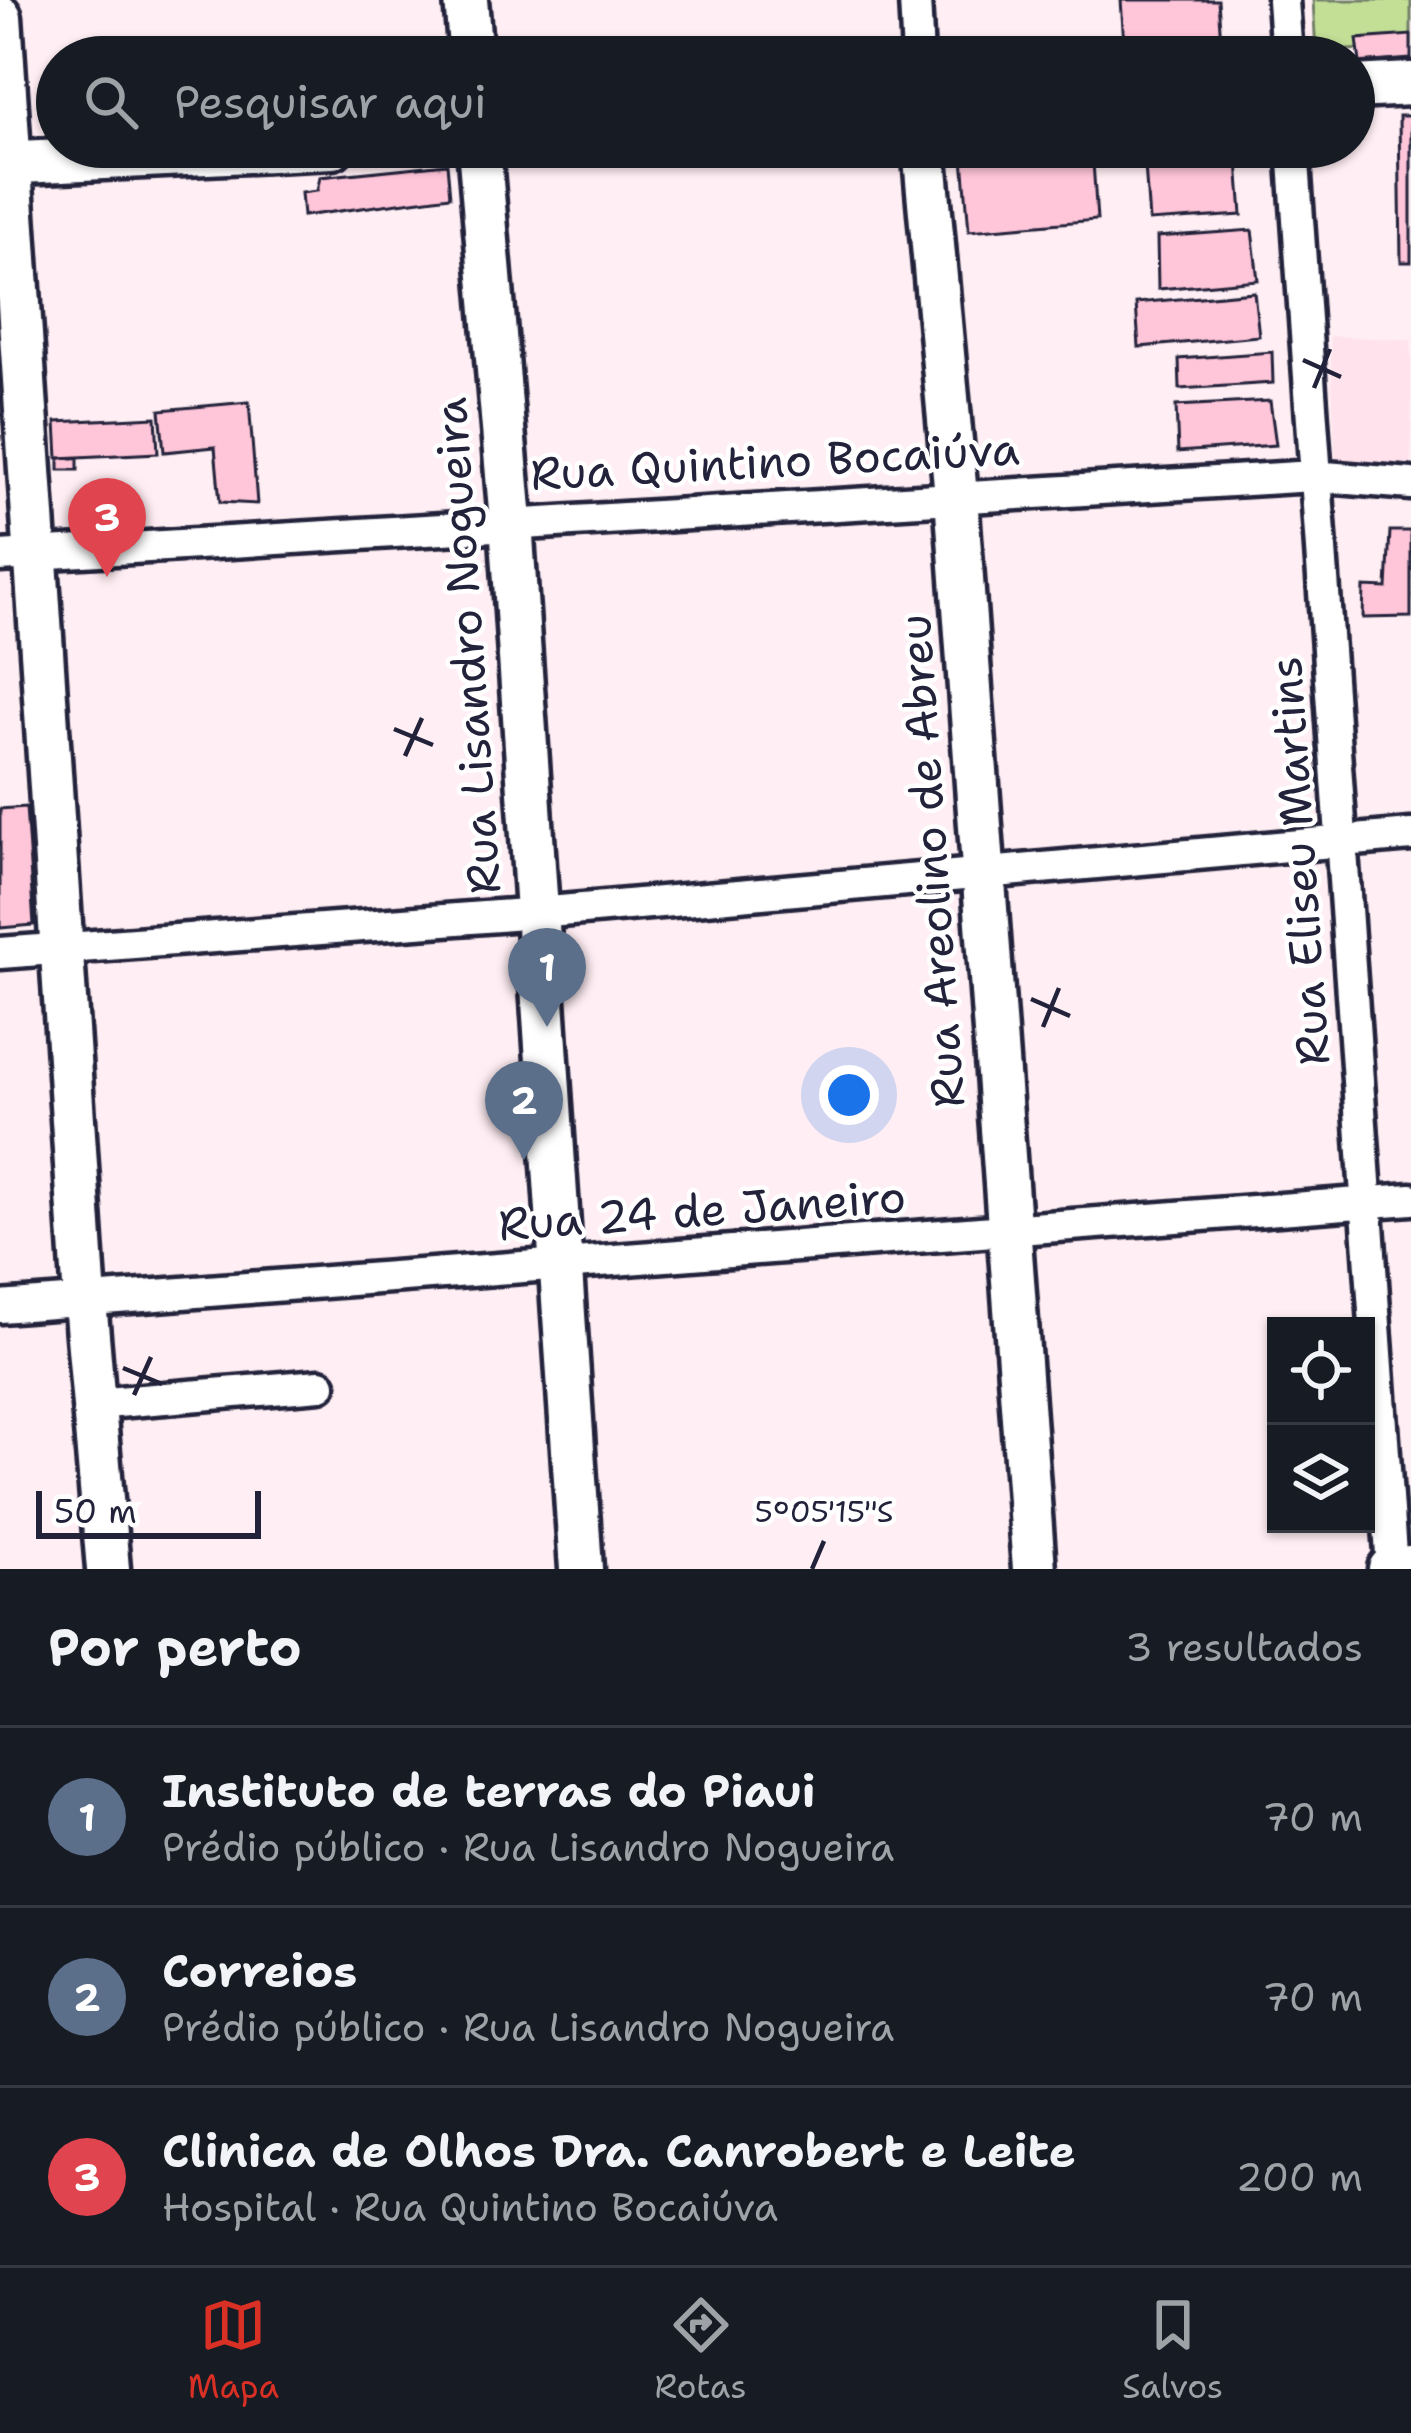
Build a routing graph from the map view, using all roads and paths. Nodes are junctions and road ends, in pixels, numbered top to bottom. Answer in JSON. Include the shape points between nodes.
{"nodes":[{"id":1,"x":466,"y":0,"type":"edge"},
{"id":2,"x":915,"y":0,"type":"edge"},
{"id":3,"x":1283,"y":0,"type":"edge"},
{"id":4,"x":0,"y":17,"type":"edge"},
{"id":5,"x":469,"y":36,"type":"edge"},
{"id":6,"x":918,"y":36,"type":"edge"},
{"id":7,"x":1286,"y":36,"type":"edge"},
{"id":8,"x":1411,"y":84,"type":"edge"},
{"id":9,"x":1375,"y":87,"type":"edge"},
{"id":10,"x":36,"y":161,"type":"edge"},
{"id":11,"x":5,"y":162,"type":"edge"},
{"id":12,"x":480,"y":168,"type":"edge"},
{"id":13,"x":926,"y":168,"type":"edge"},
{"id":14,"x":1294,"y":168,"type":"edge"},
{"id":15,"x":1313,"y":476,"type":"junction"},
{"id":16,"x":1411,"y":484,"type":"edge"},
{"id":17,"x":956,"y":496,"type":"junction"},
{"id":18,"x":511,"y":522,"type":"junction"},
{"id":19,"x":19,"y":555,"type":"edge"},
{"id":20,"x":1411,"y":836,"type":"edge"},
{"id":21,"x":1343,"y":839,"type":"junction"},
{"id":22,"x":983,"y":875,"type":"junction"},
{"id":23,"x":538,"y":913,"type":"junction"},
{"id":24,"x":64,"y":949,"type":"junction"},
{"id":25,"x":0,"y":952,"type":"edge"},
{"id":26,"x":1411,"y":1199,"type":"edge"},
{"id":27,"x":1370,"y":1202,"type":"junction"},
{"id":28,"x":1009,"y":1232,"type":"junction"},
{"id":29,"x":557,"y":1268,"type":"junction"},
{"id":30,"x":85,"y":1301,"type":"junction"},
{"id":31,"x":0,"y":1307,"type":"edge"},
{"id":32,"x":320,"y":1385,"type":"dead end"},
{"id":33,"x":94,"y":1404,"type":"junction"},
{"id":34,"x":1411,"y":1568,"type":"edge"},
{"id":35,"x":108,"y":1569,"type":"edge"},
{"id":36,"x":580,"y":1569,"type":"edge"},
{"id":37,"x":1034,"y":1569,"type":"edge"},
{"id":38,"x":1391,"y":1569,"type":"edge"}],
"edges":[{"from":1,"to":5,"type":"street"},
{"from":2,"to":6,"type":"street"},
{"from":3,"to":7,"type":"street"},
{"from":4,"to":11,"type":"street"},
{"from":8,"to":9,"type":"street"},
{"from":10,"to":11,"type":"street"},
{"from":11,"to":19,"type":"street"},
{"from":12,"to":18,"type":"street","name":"Rua Lisandro Nogueira"},
{"from":13,"to":17,"type":"street","name":"Rua Areolino de Abreu"},
{"from":14,"to":15,"type":"street","name":"Rua Eliseu Martins"},
{"from":15,"to":16,"type":"street","name":"Rua Quintino Bocaiúva"},
{"from":15,"to":17,"type":"street","name":"Rua Quintino Bocaiúva"},
{"from":15,"to":21,"type":"street","name":"Rua Eliseu Martins"},
{"from":17,"to":18,"type":"street","name":"Rua Quintino Bocaiúva"},
{"from":17,"to":22,"type":"street","name":"Rua Areolino de Abreu"},
{"from":18,"to":19,"type":"street","name":"Rua Quintino Bocaiúva"},
{"from":18,"to":23,"type":"street","name":"Rua Lisandro Nogueira"},
{"from":19,"to":24,"type":"street"},
{"from":20,"to":21,"type":"street"},
{"from":21,"to":22,"type":"street"},
{"from":21,"to":27,"type":"street","name":"Rua Eliseu Martins"},
{"from":22,"to":23,"type":"street"},
{"from":22,"to":28,"type":"street","name":"Rua Areolino de Abreu"},
{"from":23,"to":24,"type":"street"},
{"from":23,"to":29,"type":"street","name":"Rua Lisandro Nogueira"},
{"from":24,"to":25,"type":"street"},
{"from":24,"to":30,"type":"street"},
{"from":26,"to":27,"type":"street","name":"Rua 24 de Janeiro"},
{"from":27,"to":28,"type":"street","name":"Rua 24 de Janeiro"},
{"from":27,"to":38,"type":"street","name":"Rua Eliseu Martins"},
{"from":28,"to":29,"type":"street","name":"Rua 24 de Janeiro"},
{"from":28,"to":37,"type":"street","name":"Rua Areolino de Abreu"},
{"from":29,"to":30,"type":"street","name":"Rua 24 de Janeiro"},
{"from":29,"to":36,"type":"street","name":"Rua Lisandro Nogueira"},
{"from":30,"to":31,"type":"street","name":"Rua 24 de Janeiro"},
{"from":30,"to":33,"type":"street"},
{"from":32,"to":33,"type":"street"},
{"from":33,"to":35,"type":"street"},
{"from":34,"to":38,"type":"street"}]}
